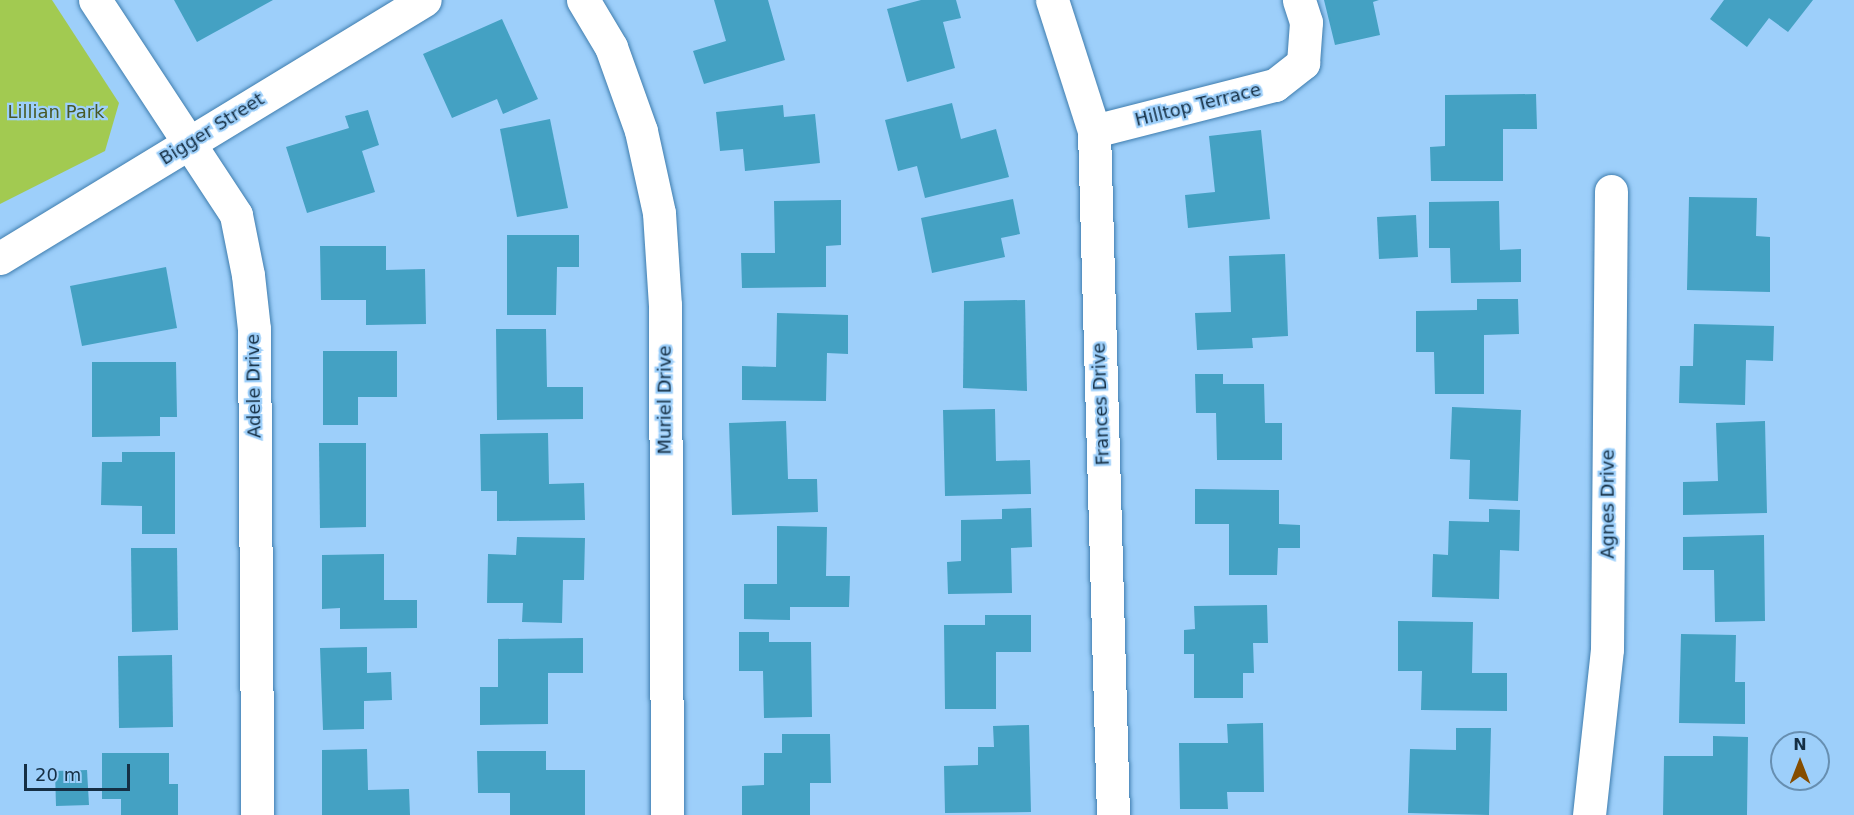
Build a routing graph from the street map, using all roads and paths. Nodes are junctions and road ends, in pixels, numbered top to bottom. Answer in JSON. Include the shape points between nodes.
{"nodes":[{"id":1,"x":95,"y":0,"type":"edge"},
{"id":2,"x":424,"y":0,"type":"edge"},
{"id":3,"x":583,"y":0,"type":"edge"},
{"id":4,"x":1052,"y":0,"type":"edge"},
{"id":5,"x":1299,"y":0,"type":"edge"},
{"id":6,"x":1094,"y":131,"type":"junction"},
{"id":7,"x":188,"y":142,"type":"junction"},
{"id":8,"x":1611,"y":191,"type":"dead end"},
{"id":9,"x":0,"y":258,"type":"edge"},
{"id":10,"x":257,"y":815,"type":"edge"},
{"id":11,"x":667,"y":815,"type":"edge"},
{"id":12,"x":1113,"y":815,"type":"edge"},
{"id":13,"x":1589,"y":815,"type":"edge"}],
"edges":[{"from":1,"to":7,"type":"street","name":"Adele Drive"},
{"from":2,"to":7,"type":"street","name":"Bigger Street"},
{"from":3,"to":11,"type":"street","name":"Muriel Drive","via":[[611,47],[641,131],[659,213],[665,305]]},
{"from":4,"to":6,"type":"street","name":"Frances Drive"},
{"from":5,"to":6,"type":"street","name":"Hilltop Terrace","via":[[1306,22],[1303,63],[1275,85]]},
{"from":6,"to":12,"type":"street","name":"Frances Drive"},
{"from":7,"to":9,"type":"street","name":"Bigger Street"},
{"from":7,"to":10,"type":"street","name":"Adele Drive","via":[[236,215],[254,329]]},
{"from":8,"to":13,"type":"street","name":"Agnes Drive","via":[[1607,649]]}]}
